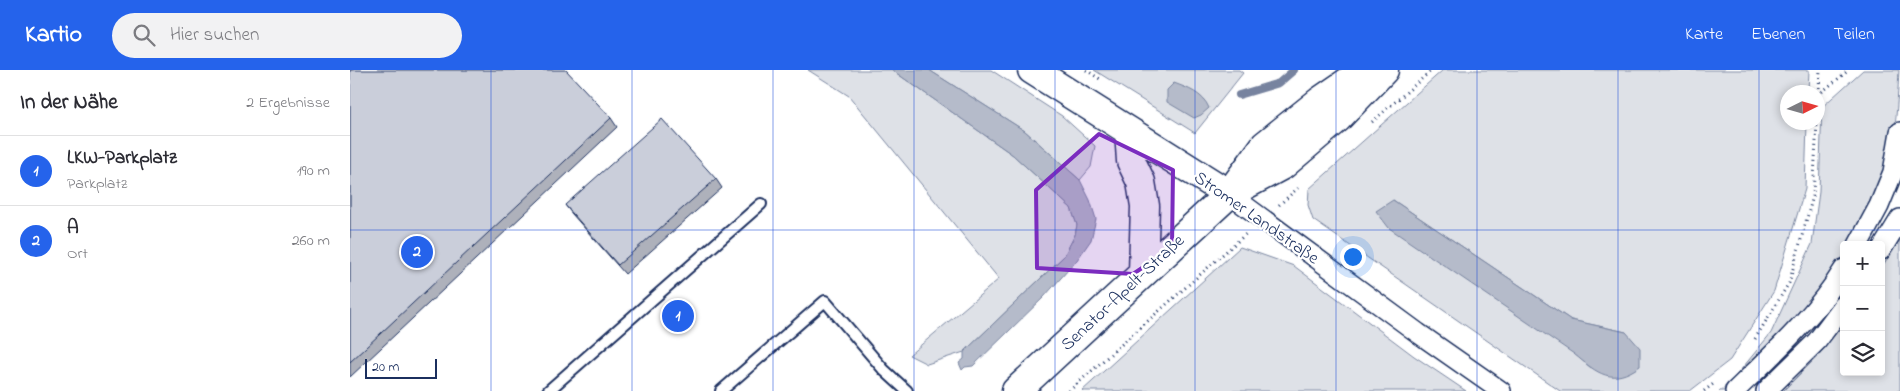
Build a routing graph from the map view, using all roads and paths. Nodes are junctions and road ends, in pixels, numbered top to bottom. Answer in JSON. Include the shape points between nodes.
{"nodes":[{"id":1,"x":1032,"y":70,"type":"edge"},
{"id":2,"x":1364,"y":70,"type":"edge"},
{"id":3,"x":1384,"y":70,"type":"edge"},
{"id":4,"x":1820,"y":70,"type":"edge"},
{"id":5,"x":1849,"y":70,"type":"edge"},
{"id":6,"x":1819,"y":85,"type":"edge"},
{"id":7,"x":1825,"y":89,"type":"edge"},
{"id":8,"x":1817,"y":130,"type":"edge"},
{"id":9,"x":1129,"y":131,"type":"junction"},
{"id":10,"x":1900,"y":132,"type":"edge"},
{"id":11,"x":1228,"y":194,"type":"junction"},
{"id":12,"x":761,"y":204,"type":"dead end"},
{"id":13,"x":1900,"y":219,"type":"edge"},
{"id":14,"x":1860,"y":241,"type":"edge"},
{"id":15,"x":1885,"y":243,"type":"edge"},
{"id":16,"x":1143,"y":273,"type":"junction"},
{"id":17,"x":1840,"y":275,"type":"edge"},
{"id":18,"x":1840,"y":310,"type":"edge"},
{"id":19,"x":1755,"y":340,"type":"dead end"},
{"id":20,"x":1729,"y":384,"type":"edge"},
{"id":21,"x":548,"y":391,"type":"edge"},
{"id":22,"x":721,"y":391,"type":"edge"},
{"id":23,"x":907,"y":391,"type":"edge"},
{"id":24,"x":1016,"y":391,"type":"edge"},
{"id":25,"x":1501,"y":391,"type":"edge"},
{"id":26,"x":1704,"y":391,"type":"edge"},
{"id":27,"x":1766,"y":391,"type":"edge"}],
"edges":[{"from":1,"to":9,"type":"street","name":"Stromer Landstraße"},
{"from":2,"to":11,"type":"street","name":"Senator-Apelt-Straße","via":[[1265,146]]},
{"from":3,"to":11,"type":"street","name":"Senator-Apelt-Straße","via":[[1336,119],[1283,165]]},
{"from":4,"to":6,"type":"path"},
{"from":5,"to":7,"type":"path"},
{"from":8,"to":19,"type":"path","via":[[1813,196],[1789,283]]},
{"from":9,"to":11,"type":"street","name":"Stromer Landstraße"},
{"from":9,"to":16,"type":"street","via":[[1131,161],[1141,182],[1145,206]]},
{"from":10,"to":14,"type":"street","via":[[1893,172]]},
{"from":11,"to":16,"type":"street","name":"Senator-Apelt-Straße"},
{"from":11,"to":25,"type":"street","name":"Stromer Landstraße"},
{"from":12,"to":21,"type":"lane"},
{"from":13,"to":15,"type":"street"},
{"from":16,"to":24,"type":"street","name":"Senator-Apelt-Straße"},
{"from":17,"to":20,"type":"street","via":[[1800,326]]},
{"from":18,"to":27,"type":"street","via":[[1817,341]]},
{"from":20,"to":26,"type":"path"},
{"from":22,"to":23,"type":"lane","via":[[824,301],[884,370]]}]}
